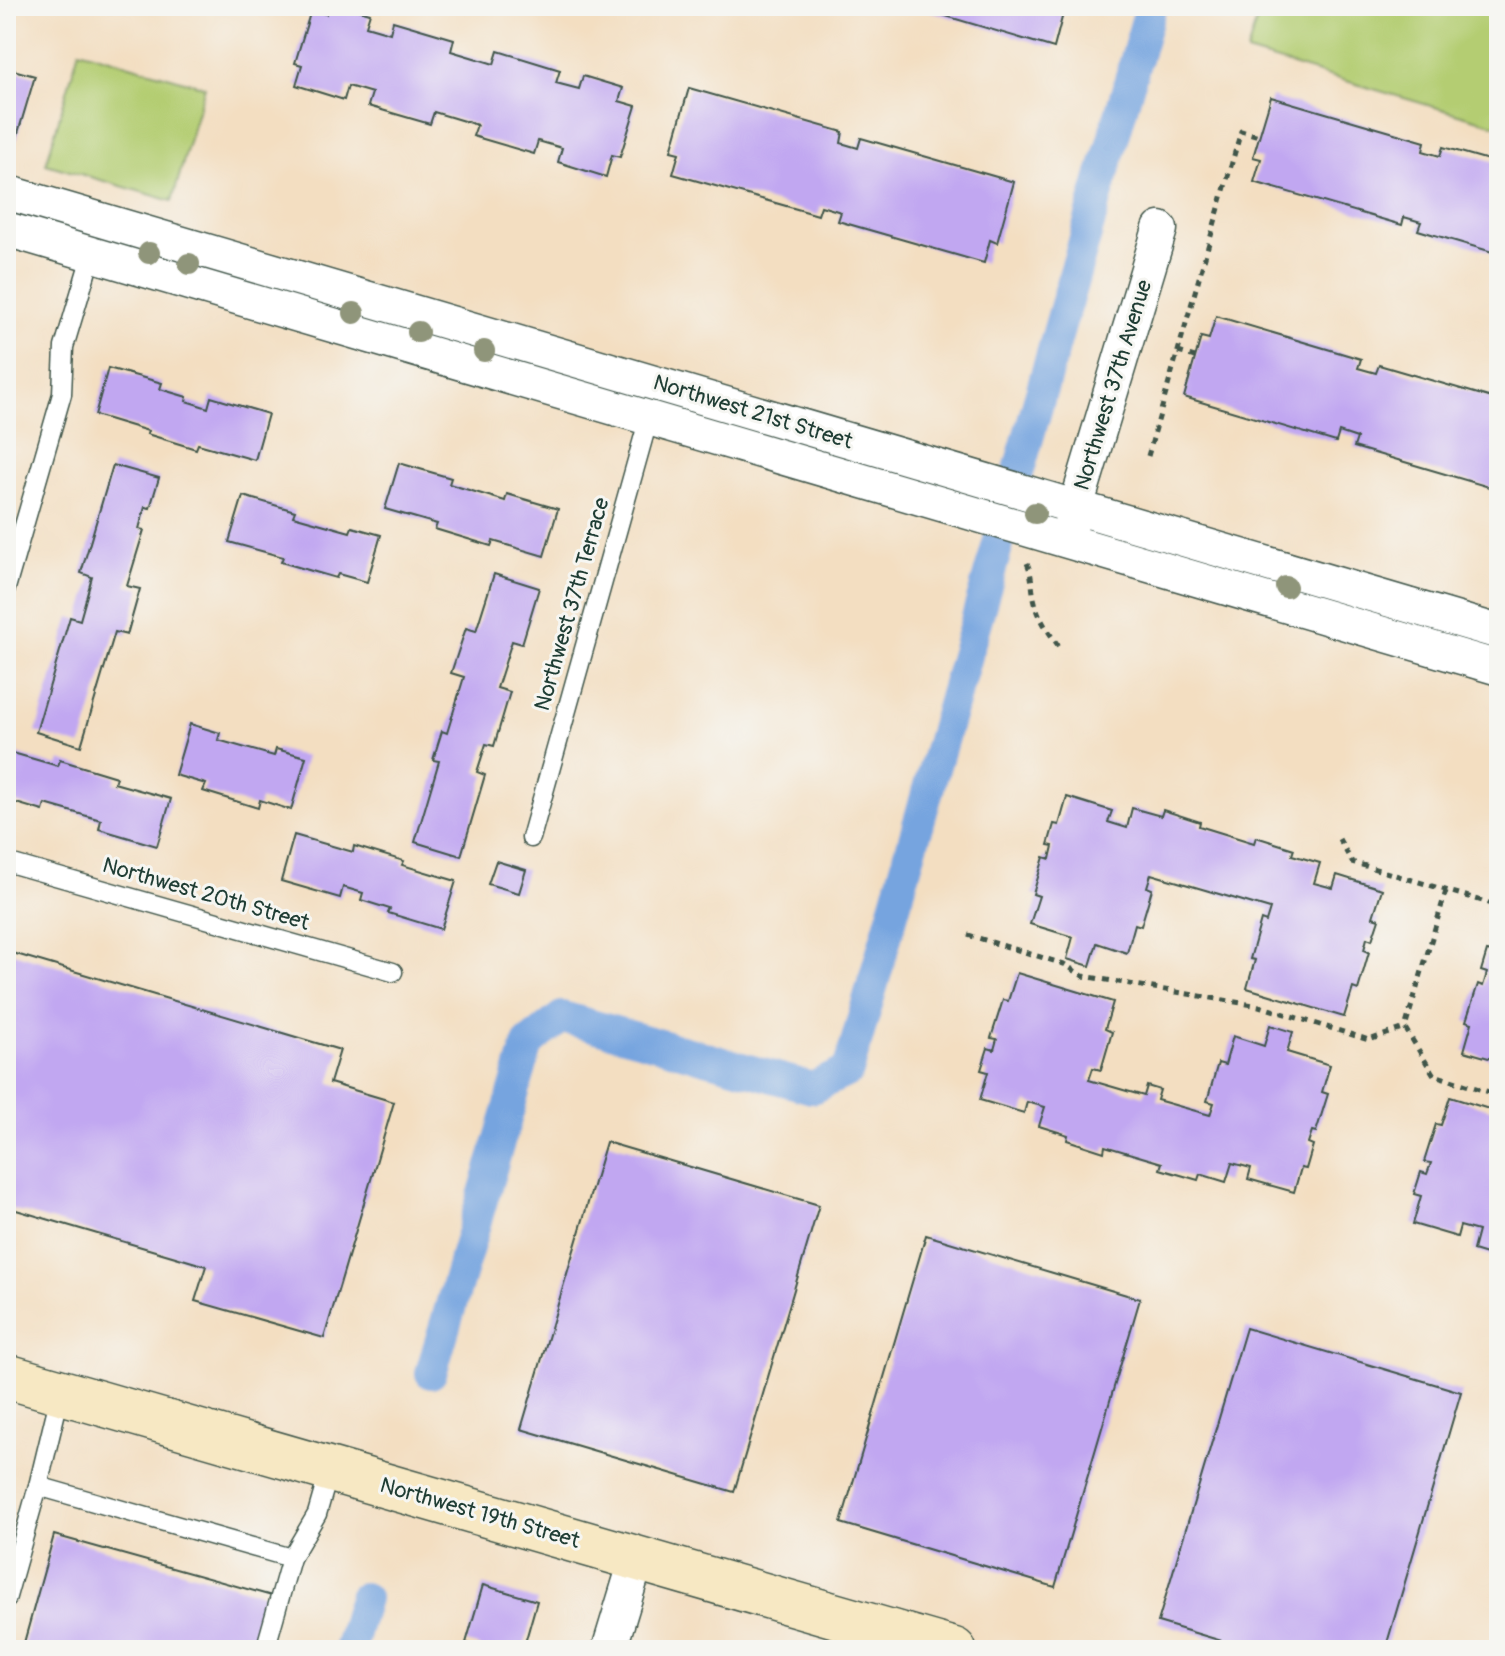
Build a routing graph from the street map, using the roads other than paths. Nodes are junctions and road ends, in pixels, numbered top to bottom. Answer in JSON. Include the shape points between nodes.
{"nodes":[{"id":1,"x":6,"y":192,"type":"edge"},
{"id":2,"x":101,"y":220,"type":"junction"},
{"id":3,"x":6,"y":229,"type":"edge"},
{"id":4,"x":1160,"y":229,"type":"dead end"},
{"id":5,"x":92,"y":255,"type":"junction"},
{"id":6,"x":659,"y":384,"type":"junction"},
{"id":7,"x":649,"y":418,"type":"junction"},
{"id":8,"x":1077,"y":507,"type":"junction"},
{"id":9,"x":1066,"y":540,"type":"junction"},
{"id":10,"x":6,"y":588,"type":"edge"},
{"id":11,"x":1499,"y":632,"type":"edge"},
{"id":12,"x":1499,"y":668,"type":"edge"},
{"id":13,"x":531,"y":838,"type":"dead end"},
{"id":14,"x":6,"y":862,"type":"edge"},
{"id":15,"x":393,"y":972,"type":"dead end"},
{"id":16,"x":6,"y":1376,"type":"edge"},
{"id":17,"x":61,"y":1391,"type":"junction"},
{"id":18,"x":330,"y":1469,"type":"junction"},
{"id":19,"x":38,"y":1486,"type":"junction"},
{"id":20,"x":291,"y":1558,"type":"junction"},
{"id":21,"x":637,"y":1558,"type":"junction"},
{"id":22,"x":6,"y":1600,"type":"edge"},
{"id":23,"x":265,"y":1650,"type":"edge"},
{"id":24,"x":609,"y":1650,"type":"edge"},
{"id":25,"x":954,"y":1650,"type":"edge"}],
"edges":[{"from":1,"to":2,"type":"street","name":"Northwest 21st Street"},
{"from":2,"to":5,"type":"lane"},
{"from":2,"to":6,"type":"street","name":"Northwest 21st Street"},
{"from":3,"to":5,"type":"street","name":"Northwest 21st Street"},
{"from":4,"to":8,"type":"street","name":"Northwest 37th Avenue"},
{"from":5,"to":7,"type":"street","name":"Northwest 21st Street"},
{"from":5,"to":10,"type":"lane","via":[[64,347],[62,394]]},
{"from":6,"to":7,"type":"lane","name":"Northwest 37th Terrace"},
{"from":6,"to":8,"type":"street","name":"Northwest 21st Street"},
{"from":7,"to":9,"type":"street","name":"Northwest 21st Street"},
{"from":7,"to":13,"type":"lane","name":"Northwest 37th Terrace"},
{"from":8,"to":9,"type":"street","name":"Northwest 37th Avenue"},
{"from":8,"to":11,"type":"street","name":"Northwest 21st Street"},
{"from":9,"to":12,"type":"street","name":"Northwest 21st Street"},
{"from":14,"to":15,"type":"lane","name":"Northwest 20th Street"},
{"from":16,"to":17,"type":"street","name":"Northwest 19th Street"},
{"from":17,"to":18,"type":"street","name":"Northwest 19th Street"},
{"from":17,"to":19,"type":"lane"},
{"from":18,"to":20,"type":"lane","via":[[317,1514]]},
{"from":18,"to":21,"type":"street","name":"Northwest 19th Street"},
{"from":19,"to":20,"type":"lane"},
{"from":19,"to":22,"type":"lane"},
{"from":20,"to":23,"type":"lane"},
{"from":21,"to":24,"type":"street"},
{"from":21,"to":25,"type":"street","name":"Northwest 19th Street"}]}
